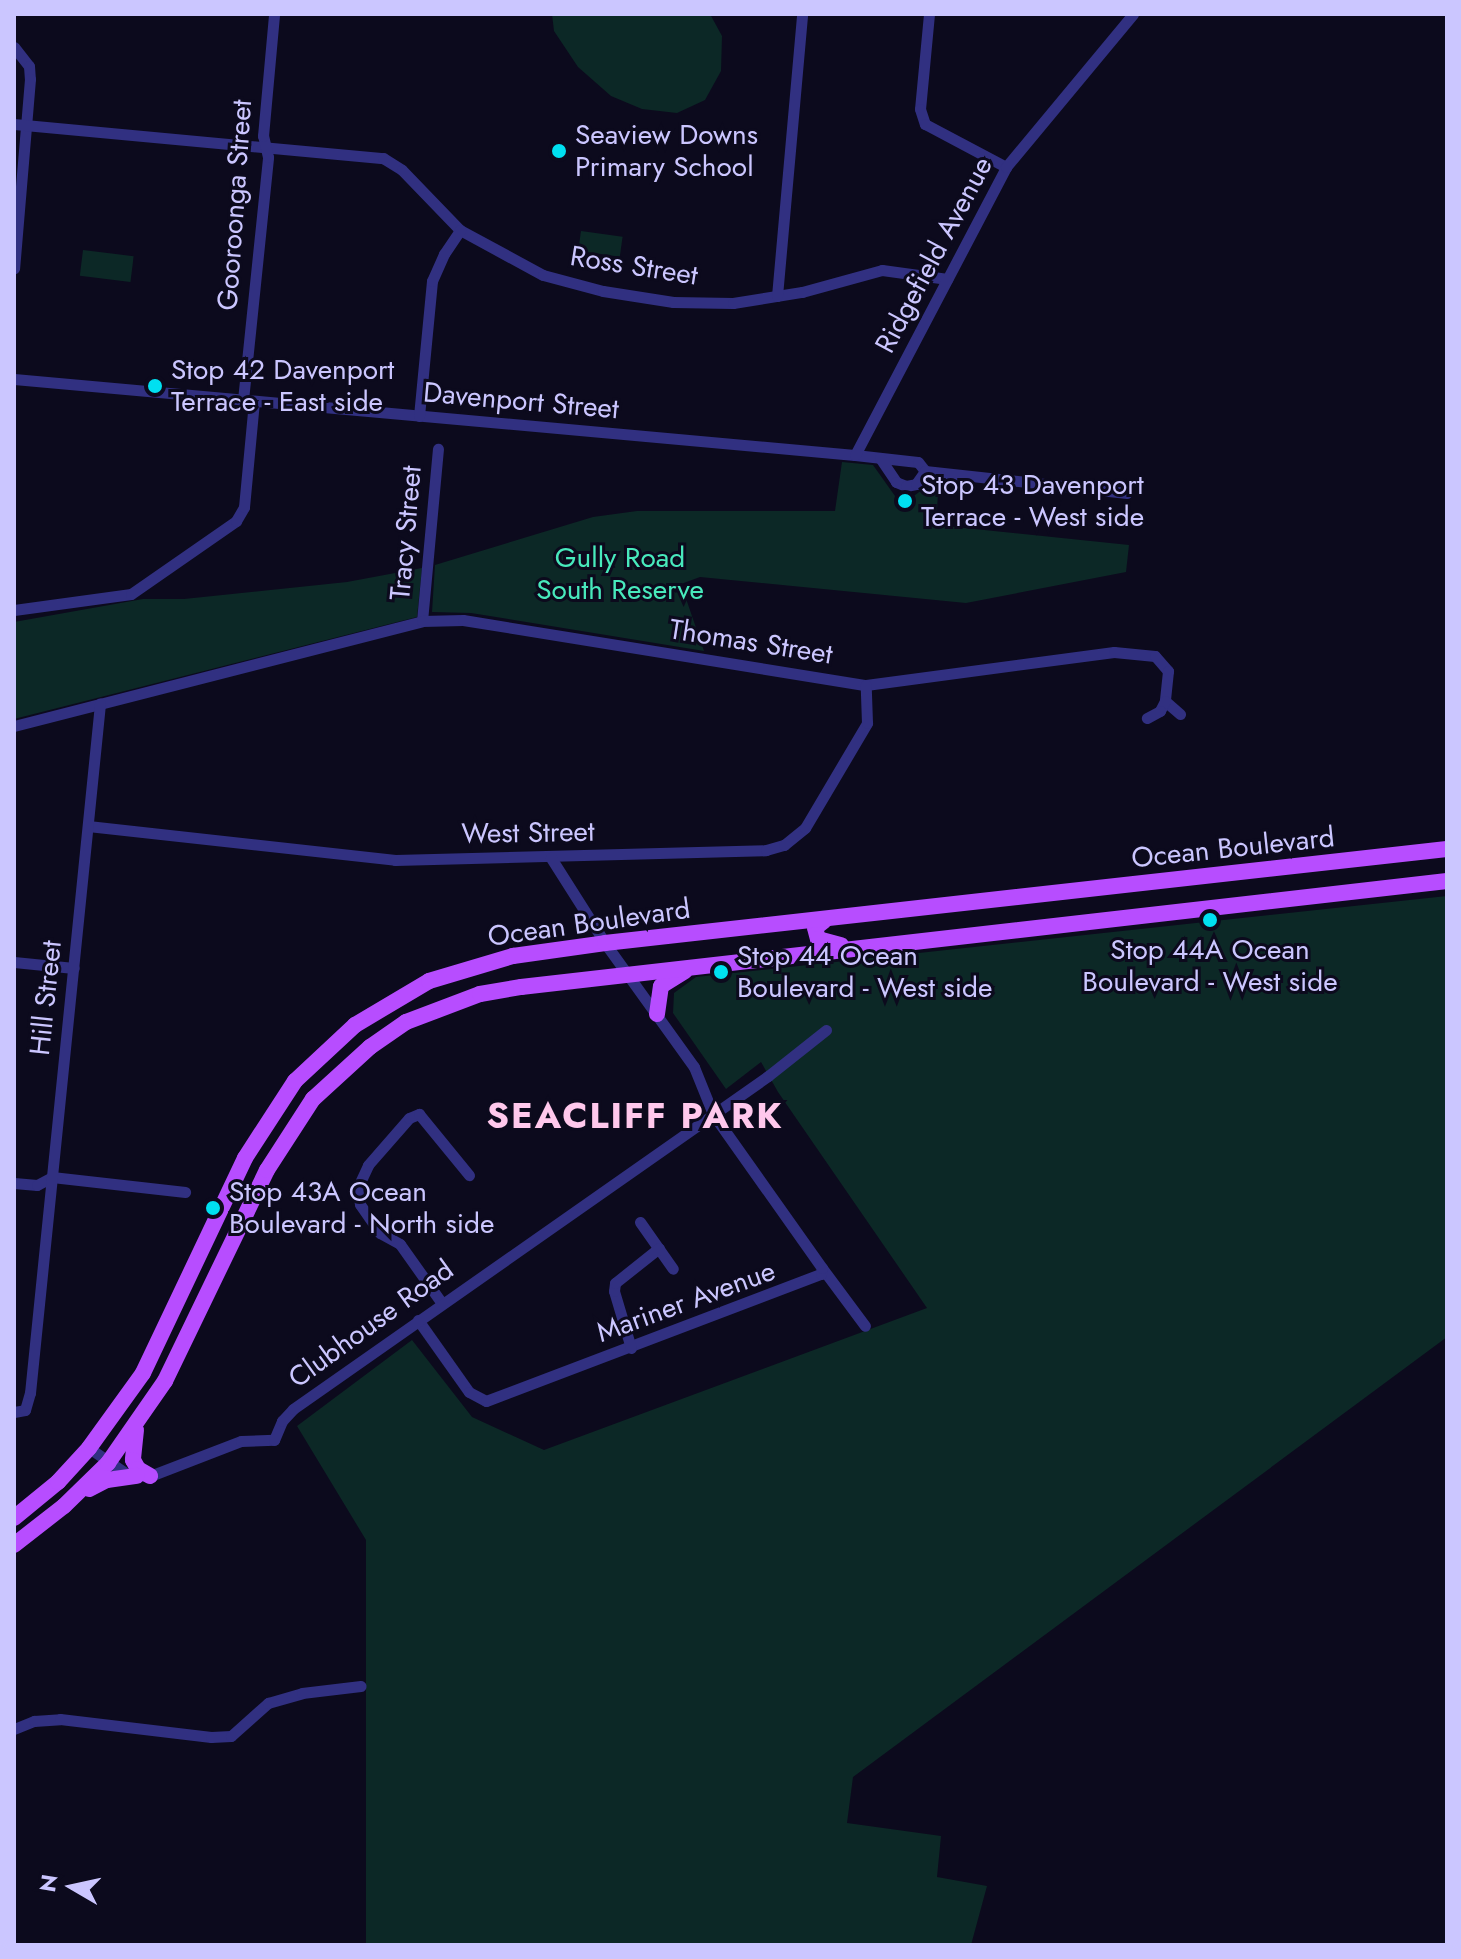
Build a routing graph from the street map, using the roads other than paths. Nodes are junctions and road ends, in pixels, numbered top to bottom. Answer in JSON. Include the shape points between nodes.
{"nodes":[{"id":1,"x":274,"y":14,"type":"edge"},
{"id":2,"x":802,"y":14,"type":"edge"},
{"id":3,"x":929,"y":14,"type":"edge"},
{"id":4,"x":1133,"y":14,"type":"edge"},
{"id":5,"x":14,"y":47,"type":"edge"},
{"id":6,"x":20,"y":124,"type":"edge"},
{"id":7,"x":266,"y":147,"type":"junction"},
{"id":8,"x":1006,"y":167,"type":"junction"},
{"id":9,"x":460,"y":230,"type":"junction"},
{"id":10,"x":14,"y":268,"type":"edge"},
{"id":11,"x":947,"y":279,"type":"junction"},
{"id":12,"x":777,"y":296,"type":"junction"},
{"id":13,"x":14,"y":379,"type":"edge"},
{"id":14,"x":249,"y":400,"type":"junction"},
{"id":15,"x":419,"y":416,"type":"junction"},
{"id":16,"x":438,"y":449,"type":"dead end"},
{"id":17,"x":855,"y":455,"type":"junction"},
{"id":18,"x":880,"y":458,"type":"junction"},
{"id":19,"x":925,"y":471,"type":"junction"},
{"id":20,"x":1127,"y":493,"type":"dead end"},
{"id":21,"x":14,"y":610,"type":"edge"},
{"id":22,"x":422,"y":621,"type":"junction"},
{"id":23,"x":866,"y":685,"type":"junction"},
{"id":24,"x":1165,"y":701,"type":"junction"},
{"id":25,"x":100,"y":704,"type":"junction"},
{"id":26,"x":1180,"y":714,"type":"dead end"},
{"id":27,"x":1147,"y":718,"type":"dead end"},
{"id":28,"x":14,"y":726,"type":"edge"},
{"id":29,"x":88,"y":826,"type":"junction"},
{"id":30,"x":1447,"y":849,"type":"edge"},
{"id":31,"x":551,"y":858,"type":"junction"},
{"id":32,"x":1447,"y":881,"type":"edge"},
{"id":33,"x":824,"y":921,"type":"junction"},
{"id":34,"x":605,"y":943,"type":"junction"},
{"id":35,"x":871,"y":946,"type":"junction"},
{"id":36,"x":14,"y":962,"type":"edge"},
{"id":37,"x":718,"y":963,"type":"junction"},
{"id":38,"x":74,"y":968,"type":"junction"},
{"id":39,"x":628,"y":974,"type":"junction"},
{"id":40,"x":657,"y":1014,"type":"junction"},
{"id":41,"x":826,"y":1030,"type":"dead end"},
{"id":42,"x":713,"y":1114,"type":"junction"},
{"id":43,"x":469,"y":1175,"type":"dead end"},
{"id":44,"x":52,"y":1177,"type":"junction"},
{"id":45,"x":14,"y":1183,"type":"edge"},
{"id":46,"x":185,"y":1192,"type":"dead end"},
{"id":47,"x":640,"y":1222,"type":"dead end"},
{"id":48,"x":659,"y":1248,"type":"junction"},
{"id":49,"x":822,"y":1268,"type":"junction"},
{"id":50,"x":673,"y":1269,"type":"dead end"},
{"id":51,"x":441,"y":1302,"type":"junction"},
{"id":52,"x":418,"y":1320,"type":"junction"},
{"id":53,"x":865,"y":1326,"type":"dead end"},
{"id":54,"x":631,"y":1348,"type":"junction"},
{"id":55,"x":14,"y":1412,"type":"edge"},
{"id":56,"x":138,"y":1421,"type":"junction"},
{"id":57,"x":89,"y":1448,"type":"junction"},
{"id":58,"x":108,"y":1463,"type":"junction"},
{"id":59,"x":144,"y":1476,"type":"junction"},
{"id":60,"x":73,"y":1498,"type":"junction"},
{"id":61,"x":14,"y":1518,"type":"edge"},
{"id":62,"x":14,"y":1545,"type":"edge"},
{"id":63,"x":361,"y":1686,"type":"dead end"},
{"id":64,"x":14,"y":1729,"type":"edge"}],
"edges":[{"from":1,"to":7,"type":"street","name":"Gooroonga Street"},
{"from":2,"to":12,"type":"street"},
{"from":3,"to":8,"type":"street","via":[[920,109],[925,124]]},
{"from":4,"to":8,"type":"street","name":"Ridgefield Avenue"},
{"from":5,"to":6,"type":"street","via":[[29,66]]},
{"from":6,"to":7,"type":"street","name":"Ross Street"},
{"from":6,"to":10,"type":"street"},
{"from":7,"to":9,"type":"street","name":"Ross Street","via":[[383,158],[402,170]]},
{"from":7,"to":14,"type":"street","name":"Gooroonga Street"},
{"from":8,"to":11,"type":"street","name":"Ridgefield Avenue"},
{"from":9,"to":12,"type":"street","name":"Ross Street","via":[[543,275],[603,291],[673,302],[733,303]]},
{"from":9,"to":15,"type":"street","via":[[432,281]]},
{"from":11,"to":12,"type":"street","name":"Ross Street","via":[[882,270]]},
{"from":11,"to":17,"type":"street","name":"Ridgefield Avenue"},
{"from":13,"to":14,"type":"street","name":"Davenport Street"},
{"from":14,"to":15,"type":"street","name":"Davenport Street"},
{"from":14,"to":21,"type":"street","name":"Gooroonga Street","via":[[244,507],[236,521],[131,594]]},
{"from":15,"to":17,"type":"street","name":"Davenport Street"},
{"from":16,"to":22,"type":"street","name":"Tracy Street"},
{"from":17,"to":18,"type":"street","name":"Davenport Street"},
{"from":18,"to":19,"type":"street","name":"Davenport Street","via":[[918,462]]},
{"from":18,"to":19,"type":"street","name":"Davenport Street","via":[[896,482],[906,486],[916,484]]},
{"from":19,"to":20,"type":"street","name":"Davenport Street"},
{"from":22,"to":23,"type":"street","name":"Thomas Street","via":[[463,620]]},
{"from":22,"to":25,"type":"street","name":"Thomas Street"},
{"from":23,"to":24,"type":"street","name":"Thomas Street","via":[[1114,652],[1155,656],[1168,671]]},
{"from":23,"to":31,"type":"street","name":"West Street","via":[[867,723],[805,828],[784,845]]},
{"from":24,"to":26,"type":"street"},
{"from":24,"to":27,"type":"street"},
{"from":25,"to":28,"type":"street","name":"Thomas Street"},
{"from":25,"to":29,"type":"street","name":"Hill Street"},
{"from":29,"to":31,"type":"street","name":"West Street","via":[[395,860]]},
{"from":29,"to":38,"type":"street","name":"Hill Street"},
{"from":30,"to":33,"type":"main road","name":"Ocean Boulevard"},
{"from":31,"to":34,"type":"street","name":"Mariner Avenue"},
{"from":32,"to":35,"type":"main road","name":"Ocean Boulevard"},
{"from":33,"to":34,"type":"main road","name":"Ocean Boulevard"},
{"from":33,"to":35,"type":"main road","via":[[815,928],[818,939]]},
{"from":34,"to":39,"type":"street","name":"Mariner Avenue"},
{"from":34,"to":57,"type":"main road","name":"Ocean Boulevard","via":[[513,956],[429,981],[367,1016],[324,1051],[295,1081],[245,1158],[143,1373]]},
{"from":35,"to":37,"type":"main road","name":"Ocean Boulevard"},
{"from":36,"to":38,"type":"street"},
{"from":37,"to":39,"type":"main road","name":"Ocean Boulevard"},
{"from":37,"to":40,"type":"main road","via":[[668,979],[661,986]]},
{"from":38,"to":44,"type":"street","name":"Hill Street"},
{"from":39,"to":40,"type":"street","name":"Mariner Avenue"},
{"from":39,"to":56,"type":"main road","name":"Ocean Boulevard","via":[[480,994],[437,1008],[406,1022],[340,1072],[313,1099],[267,1170],[189,1335]]},
{"from":40,"to":42,"type":"street","name":"Mariner Avenue","via":[[694,1067]]},
{"from":41,"to":42,"type":"street","name":"Clubhouse Road"},
{"from":42,"to":49,"type":"street","name":"Mariner Avenue"},
{"from":42,"to":51,"type":"street","name":"Clubhouse Road"},
{"from":43,"to":51,"type":"street","via":[[419,1114],[409,1118],[368,1165],[357,1189],[360,1204],[380,1233],[400,1244]]},
{"from":44,"to":45,"type":"street","via":[[37,1185]]},
{"from":44,"to":46,"type":"street"},
{"from":44,"to":55,"type":"street","name":"Hill Street","via":[[30,1393],[25,1410]]},
{"from":47,"to":48,"type":"street"},
{"from":48,"to":50,"type":"street"},
{"from":48,"to":54,"type":"street","via":[[615,1283]]},
{"from":49,"to":53,"type":"street"},
{"from":49,"to":54,"type":"street","name":"Mariner Avenue","via":[[809,1281]]},
{"from":51,"to":52,"type":"street","name":"Clubhouse Road"},
{"from":52,"to":54,"type":"street","name":"Mariner Avenue","via":[[480,1401]]},
{"from":52,"to":59,"type":"street","name":"Clubhouse Road","via":[[293,1409],[274,1440],[241,1441]]},
{"from":56,"to":58,"type":"main road","name":"Ocean Boulevard"},
{"from":56,"to":59,"type":"main road","via":[[133,1460]]},
{"from":57,"to":58,"type":"street"},
{"from":57,"to":61,"type":"main road","name":"Ocean Boulevard"},
{"from":58,"to":59,"type":"street"},
{"from":58,"to":60,"type":"main road","name":"Ocean Boulevard"},
{"from":59,"to":60,"type":"main road","via":[[107,1480]]},
{"from":60,"to":62,"type":"main road","name":"Ocean Boulevard"},
{"from":63,"to":64,"type":"street","via":[[268,1703],[231,1736],[60,1719]]}]}
